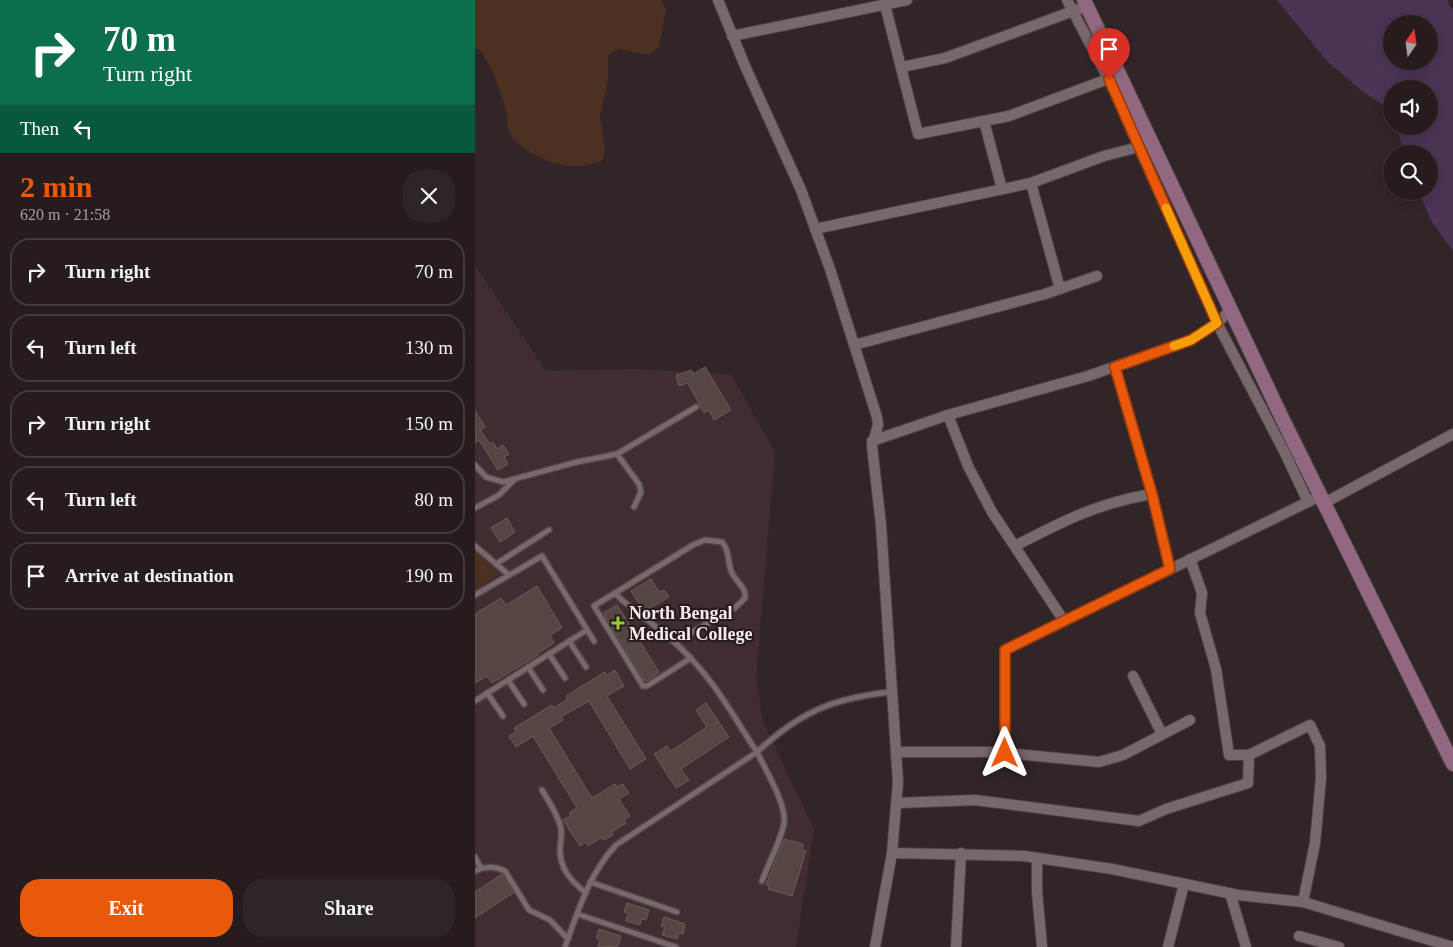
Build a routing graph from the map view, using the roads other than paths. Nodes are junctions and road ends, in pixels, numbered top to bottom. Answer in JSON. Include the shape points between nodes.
{"nodes":[{"id":1,"x":718,"y":0,"type":"edge"},
{"id":2,"x":907,"y":0,"type":"edge"},
{"id":3,"x":1067,"y":0,"type":"edge"},
{"id":4,"x":1086,"y":3,"type":"edge"},
{"id":5,"x":885,"y":5,"type":"junction"},
{"id":6,"x":1073,"y":12,"type":"junction"},
{"id":7,"x":732,"y":36,"type":"junction"},
{"id":8,"x":902,"y":67,"type":"junction"},
{"id":9,"x":1109,"y":79,"type":"junction"},
{"id":10,"x":984,"y":121,"type":"junction"},
{"id":11,"x":1139,"y":147,"type":"junction"},
{"id":12,"x":1031,"y":183,"type":"junction"},
{"id":13,"x":1002,"y":189,"type":"junction"},
{"id":14,"x":815,"y":229,"type":"junction"},
{"id":15,"x":1097,"y":276,"type":"dead end"},
{"id":16,"x":1059,"y":290,"type":"junction"},
{"id":17,"x":1231,"y":310,"type":"junction"},
{"id":18,"x":1217,"y":323,"type":"junction"},
{"id":19,"x":854,"y":345,"type":"junction"},
{"id":20,"x":1115,"y":367,"type":"junction"},
{"id":21,"x":696,"y":407,"type":"dead end"},
{"id":22,"x":949,"y":415,"type":"junction"},
{"id":23,"x":1453,"y":434,"type":"edge"},
{"id":24,"x":872,"y":441,"type":"junction"},
{"id":25,"x":617,"y":454,"type":"junction"},
{"id":26,"x":475,"y":465,"type":"edge"},
{"id":27,"x":514,"y":480,"type":"junction"},
{"id":28,"x":1152,"y":494,"type":"junction"},
{"id":29,"x":1317,"y":500,"type":"junction"},
{"id":30,"x":475,"y":508,"type":"edge"},
{"id":31,"x":634,"y":508,"type":"dead end"},
{"id":32,"x":549,"y":530,"type":"dead end"},
{"id":33,"x":475,"y":546,"type":"edge"},
{"id":34,"x":1015,"y":546,"type":"junction"},
{"id":35,"x":1190,"y":559,"type":"junction"},
{"id":36,"x":496,"y":564,"type":"junction"},
{"id":37,"x":1170,"y":569,"type":"junction"},
{"id":38,"x":509,"y":575,"type":"junction"},
{"id":39,"x":616,"y":594,"type":"junction"},
{"id":40,"x":475,"y":595,"type":"edge"},
{"id":41,"x":1064,"y":621,"type":"junction"},
{"id":42,"x":587,"y":630,"type":"junction"},
{"id":43,"x":594,"y":641,"type":"dead end"},
{"id":44,"x":569,"y":642,"type":"junction"},
{"id":45,"x":675,"y":642,"type":"junction"},
{"id":46,"x":549,"y":654,"type":"junction"},
{"id":47,"x":691,"y":658,"type":"junction"},
{"id":48,"x":528,"y":667,"type":"junction"},
{"id":49,"x":586,"y":668,"type":"dead end"},
{"id":50,"x":1133,"y":676,"type":"dead end"},
{"id":51,"x":565,"y":678,"type":"dead end"},
{"id":52,"x":508,"y":680,"type":"junction"},
{"id":53,"x":543,"y":690,"type":"dead end"},
{"id":54,"x":891,"y":692,"type":"junction"},
{"id":55,"x":487,"y":693,"type":"junction"},
{"id":56,"x":475,"y":701,"type":"edge"},
{"id":57,"x":524,"y":704,"type":"dead end"},
{"id":58,"x":503,"y":716,"type":"dead end"},
{"id":59,"x":1190,"y":720,"type":"dead end"},
{"id":60,"x":1162,"y":734,"type":"junction"},
{"id":61,"x":757,"y":752,"type":"junction"},
{"id":62,"x":896,"y":752,"type":"junction"},
{"id":63,"x":1005,"y":753,"type":"junction"},
{"id":64,"x":1249,"y":755,"type":"junction"},
{"id":65,"x":1453,"y":764,"type":"edge"},
{"id":66,"x":542,"y":790,"type":"dead end"},
{"id":67,"x":897,"y":803,"type":"junction"},
{"id":68,"x":892,"y":853,"type":"junction"},
{"id":69,"x":961,"y":853,"type":"junction"},
{"id":70,"x":475,"y":857,"type":"edge"},
{"id":71,"x":1037,"y":858,"type":"junction"},
{"id":72,"x":481,"y":868,"type":"junction"},
{"id":73,"x":475,"y":871,"type":"edge"},
{"id":74,"x":762,"y":881,"type":"dead end"},
{"id":75,"x":590,"y":882,"type":"junction"},
{"id":76,"x":1185,"y":884,"type":"junction"},
{"id":77,"x":585,"y":893,"type":"junction"},
{"id":78,"x":1230,"y":893,"type":"junction"},
{"id":79,"x":1303,"y":902,"type":"junction"},
{"id":80,"x":677,"y":912,"type":"dead end"},
{"id":81,"x":577,"y":914,"type":"junction"},
{"id":82,"x":1299,"y":936,"type":"dead end"},
{"id":83,"x":567,"y":939,"type":"junction"},
{"id":84,"x":565,"y":947,"type":"edge"},
{"id":85,"x":676,"y":947,"type":"edge"},
{"id":86,"x":875,"y":947,"type":"edge"},
{"id":87,"x":956,"y":947,"type":"edge"},
{"id":88,"x":1042,"y":947,"type":"edge"},
{"id":89,"x":1168,"y":947,"type":"edge"},
{"id":90,"x":1246,"y":947,"type":"edge"},
{"id":91,"x":1339,"y":947,"type":"edge"},
{"id":92,"x":1453,"y":947,"type":"edge"}],
"edges":[{"from":1,"to":7,"type":"street"},
{"from":2,"to":5,"type":"street"},
{"from":3,"to":6,"type":"street"},
{"from":4,"to":6,"type":"street"},
{"from":4,"to":17,"type":"street"},
{"from":5,"to":7,"type":"street"},
{"from":5,"to":8,"type":"street"},
{"from":6,"to":8,"type":"street","via":[[953,56]]},
{"from":6,"to":9,"type":"street"},
{"from":7,"to":14,"type":"street","via":[[782,145]]},
{"from":8,"to":10,"type":"street","via":[[918,134]]},
{"from":9,"to":10,"type":"street","via":[[1009,116]]},
{"from":9,"to":11,"type":"street"},
{"from":10,"to":13,"type":"street"},
{"from":11,"to":12,"type":"street","via":[[1104,156]]},
{"from":11,"to":18,"type":"street"},
{"from":12,"to":13,"type":"street"},
{"from":12,"to":16,"type":"street"},
{"from":13,"to":14,"type":"street"},
{"from":14,"to":19,"type":"street"},
{"from":15,"to":16,"type":"street"},
{"from":16,"to":19,"type":"street"},
{"from":17,"to":18,"type":"street"},
{"from":17,"to":29,"type":"street"},
{"from":18,"to":20,"type":"street","via":[[1191,340]]},
{"from":18,"to":29,"type":"street","via":[[1284,451]]},
{"from":19,"to":24,"type":"street","via":[[877,417],[878,425]]},
{"from":20,"to":22,"type":"street"},
{"from":20,"to":28,"type":"street"},
{"from":21,"to":25,"type":"lane"},
{"from":22,"to":24,"type":"street"},
{"from":22,"to":34,"type":"street","via":[[968,466],[992,512]]},
{"from":23,"to":29,"type":"street"},
{"from":24,"to":54,"type":"street","via":[[881,525]]},
{"from":25,"to":27,"type":"lane"},
{"from":25,"to":31,"type":"lane","via":[[639,484],[641,492]]},
{"from":26,"to":27,"type":"lane","via":[[492,480]]},
{"from":27,"to":30,"type":"lane","via":[[499,495]]},
{"from":28,"to":34,"type":"street","via":[[1120,499],[1071,517]]},
{"from":28,"to":37,"type":"street"},
{"from":29,"to":35,"type":"street"},
{"from":29,"to":65,"type":"street"},
{"from":32,"to":36,"type":"lane"},
{"from":33,"to":36,"type":"lane"},
{"from":34,"to":41,"type":"street"},
{"from":35,"to":37,"type":"street"},
{"from":35,"to":64,"type":"street","via":[[1202,593],[1200,613],[1216,669],[1229,755]]},
{"from":36,"to":38,"type":"lane"},
{"from":37,"to":41,"type":"street"},
{"from":38,"to":40,"type":"lane"},
{"from":38,"to":42,"type":"lane","via":[[541,556]]},
{"from":39,"to":45,"type":"lane"},
{"from":39,"to":45,"type":"lane","via":[[693,545],[705,540],[722,542],[727,548],[731,572],[745,591],[745,598],[736,607]]},
{"from":39,"to":47,"type":"lane","via":[[594,606],[642,685],[647,686]]},
{"from":41,"to":63,"type":"street","via":[[1005,650]]},
{"from":42,"to":43,"type":"lane"},
{"from":42,"to":44,"type":"lane"},
{"from":44,"to":46,"type":"lane"},
{"from":44,"to":49,"type":"lane"},
{"from":45,"to":47,"type":"lane"},
{"from":46,"to":48,"type":"lane"},
{"from":46,"to":51,"type":"lane"},
{"from":47,"to":61,"type":"lane","via":[[711,682]]},
{"from":48,"to":52,"type":"lane"},
{"from":48,"to":53,"type":"lane"},
{"from":50,"to":60,"type":"street"},
{"from":52,"to":55,"type":"lane"},
{"from":52,"to":57,"type":"lane"},
{"from":54,"to":61,"type":"lane","via":[[849,698],[808,713],[773,736]]},
{"from":54,"to":62,"type":"street"},
{"from":55,"to":56,"type":"lane"},
{"from":55,"to":58,"type":"lane"},
{"from":59,"to":60,"type":"street"},
{"from":60,"to":63,"type":"street","via":[[1123,755],[1099,762]]},
{"from":61,"to":74,"type":"lane","via":[[784,819]]},
{"from":61,"to":75,"type":"lane","via":[[625,838],[609,853]]},
{"from":62,"to":63,"type":"street"},
{"from":62,"to":67,"type":"street"},
{"from":64,"to":67,"type":"street","via":[[1248,783],[1139,820],[975,800]]},
{"from":64,"to":79,"type":"street","via":[[1310,725],[1319,746],[1321,778],[1315,842]]},
{"from":66,"to":77,"type":"lane","via":[[561,829],[563,865],[569,878]]},
{"from":67,"to":68,"type":"street"},
{"from":68,"to":69,"type":"street"},
{"from":68,"to":86,"type":"street"},
{"from":69,"to":71,"type":"street"},
{"from":69,"to":87,"type":"street"},
{"from":70,"to":72,"type":"lane"},
{"from":71,"to":76,"type":"street"},
{"from":71,"to":88,"type":"street"},
{"from":72,"to":73,"type":"lane"},
{"from":72,"to":83,"type":"lane","via":[[493,867],[505,872],[529,910],[550,920]]},
{"from":75,"to":77,"type":"lane"},
{"from":75,"to":80,"type":"lane"},
{"from":76,"to":78,"type":"street"},
{"from":76,"to":89,"type":"street"},
{"from":77,"to":81,"type":"lane"},
{"from":78,"to":79,"type":"street"},
{"from":78,"to":90,"type":"street"},
{"from":79,"to":92,"type":"street"},
{"from":81,"to":83,"type":"lane"},
{"from":81,"to":85,"type":"lane"},
{"from":82,"to":91,"type":"street"},
{"from":83,"to":84,"type":"lane"}]}
